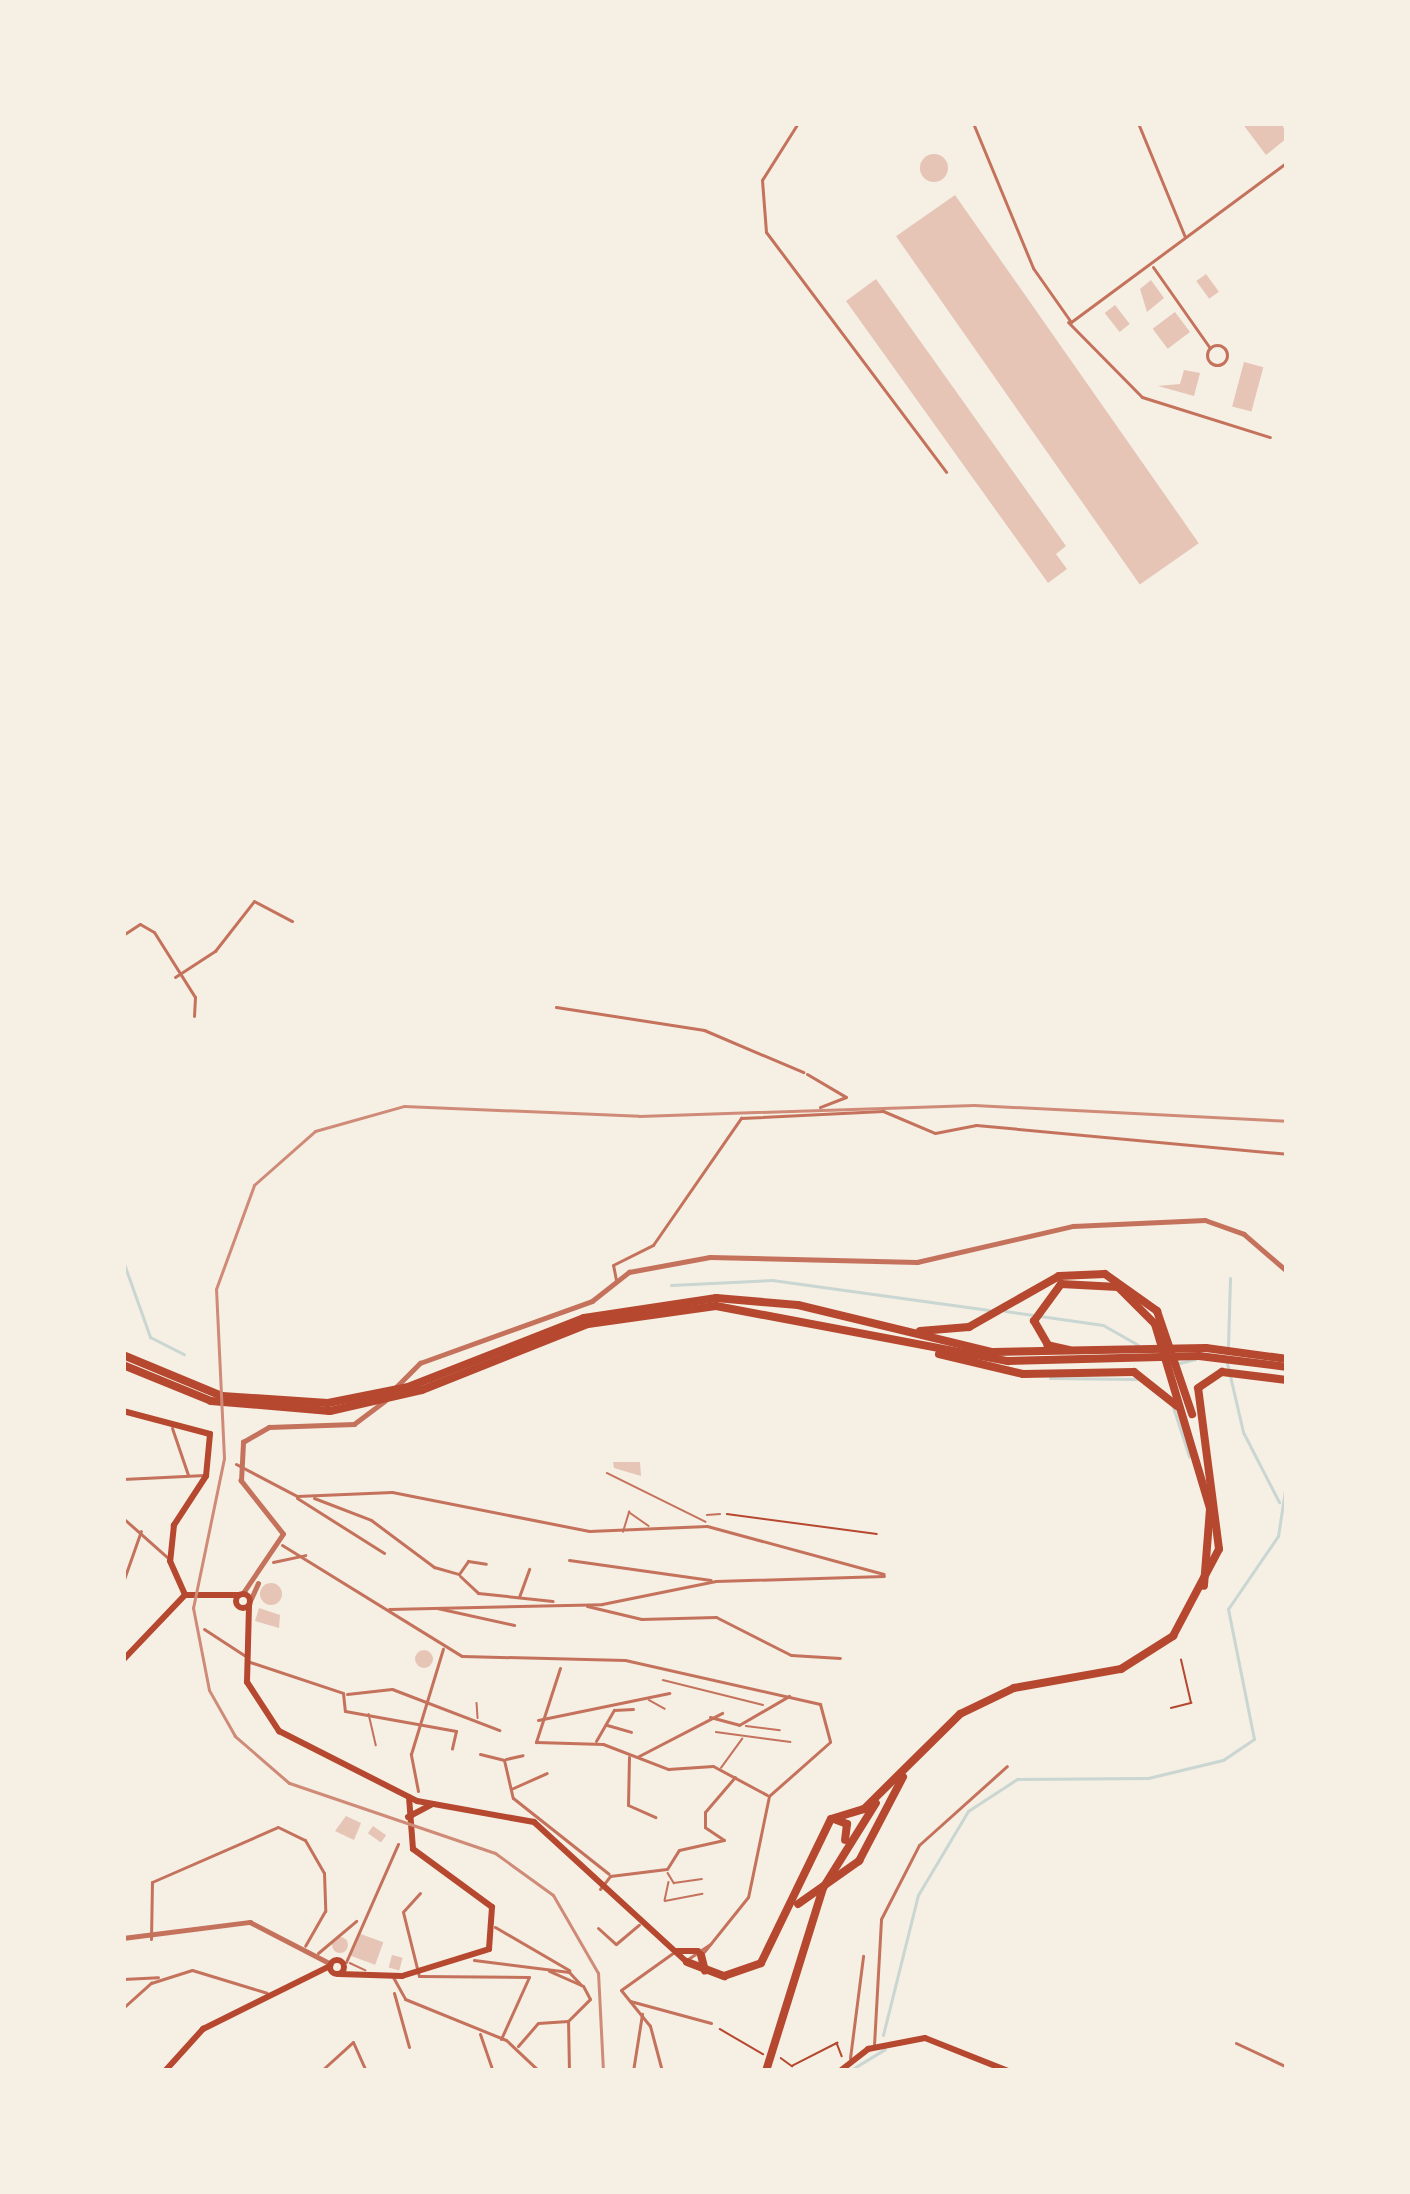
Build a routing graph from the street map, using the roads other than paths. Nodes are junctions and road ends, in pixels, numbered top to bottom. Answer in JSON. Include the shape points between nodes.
{"nodes":[{"id":1,"x":798,"y":123,"type":"edge"},
{"id":2,"x":974,"y":123,"type":"edge"},
{"id":3,"x":1138,"y":123,"type":"edge"},
{"id":4,"x":770,"y":147,"type":"dead end"},
{"id":5,"x":778,"y":152,"type":"junction"},
{"id":6,"x":1287,"y":162,"type":"edge"},
{"id":7,"x":1186,"y":239,"type":"junction"},
{"id":8,"x":1152,"y":265,"type":"junction"},
{"id":9,"x":812,"y":294,"type":"junction"},
{"id":10,"x":805,"y":299,"type":"dead end"},
{"id":11,"x":1067,"y":321,"type":"junction"},
{"id":12,"x":1210,"y":348,"type":"dead end"},
{"id":13,"x":856,"y":352,"type":"junction"},
{"id":14,"x":848,"y":357,"type":"dead end"},
{"id":15,"x":1270,"y":436,"type":"dead end"},
{"id":16,"x":946,"y":472,"type":"dead end"},
{"id":17,"x":292,"y":921,"type":"dead end"},
{"id":18,"x":123,"y":935,"type":"edge"},
{"id":19,"x":175,"y":976,"type":"junction"},
{"id":20,"x":556,"y":1007,"type":"dead end"},
{"id":21,"x":194,"y":1016,"type":"dead end"},
{"id":22,"x":820,"y":1112,"type":"junction"},
{"id":23,"x":1287,"y":1154,"type":"edge"},
{"id":24,"x":1287,"y":1271,"type":"edge"},
{"id":25,"x":616,"y":1280,"type":"junction"},
{"id":26,"x":1060,"y":1280,"type":"junction"},
{"id":27,"x":739,"y":1303,"type":"junction"},
{"id":28,"x":123,"y":1355,"type":"edge"},
{"id":29,"x":1070,"y":1356,"type":"junction"},
{"id":30,"x":1287,"y":1360,"type":"edge"},
{"id":31,"x":123,"y":1365,"type":"edge"},
{"id":32,"x":1287,"y":1381,"type":"edge"},
{"id":33,"x":234,"y":1402,"type":"junction"},
{"id":34,"x":123,"y":1411,"type":"edge"},
{"id":35,"x":172,"y":1425,"type":"junction"},
{"id":36,"x":236,"y":1464,"type":"junction"},
{"id":37,"x":607,"y":1473,"type":"dead end"},
{"id":38,"x":206,"y":1476,"type":"junction"},
{"id":39,"x":189,"y":1477,"type":"junction"},
{"id":40,"x":123,"y":1479,"type":"edge"},
{"id":41,"x":297,"y":1496,"type":"junction"},
{"id":42,"x":312,"y":1498,"type":"junction"},
{"id":43,"x":1214,"y":1508,"type":"junction"},
{"id":44,"x":720,"y":1514,"type":"road end"},
{"id":45,"x":703,"y":1516,"type":"junction"},
{"id":46,"x":123,"y":1518,"type":"edge"},
{"id":47,"x":707,"y":1526,"type":"junction"},
{"id":48,"x":651,"y":1529,"type":"junction"},
{"id":49,"x":141,"y":1531,"type":"junction"},
{"id":50,"x":622,"y":1532,"type":"junction"},
{"id":51,"x":284,"y":1534,"type":"junction"},
{"id":52,"x":282,"y":1546,"type":"junction"},
{"id":53,"x":293,"y":1550,"type":"junction"},
{"id":54,"x":384,"y":1553,"type":"dead end"},
{"id":55,"x":569,"y":1560,"type":"dead end"},
{"id":56,"x":170,"y":1561,"type":"junction"},
{"id":57,"x":273,"y":1562,"type":"junction"},
{"id":58,"x":486,"y":1564,"type":"dead end"},
{"id":59,"x":529,"y":1569,"type":"dead end"},
{"id":60,"x":459,"y":1574,"type":"junction"},
{"id":61,"x":123,"y":1582,"type":"edge"},
{"id":62,"x":174,"y":1582,"type":"junction"},
{"id":63,"x":712,"y":1582,"type":"junction"},
{"id":64,"x":187,"y":1595,"type":"junction"},
{"id":65,"x":518,"y":1598,"type":"junction"},
{"id":66,"x":243,"y":1601,"type":"junction"},
{"id":67,"x":586,"y":1604,"type":"junction"},
{"id":68,"x":554,"y":1605,"type":"junction"},
{"id":69,"x":171,"y":1606,"type":"junction"},
{"id":70,"x":437,"y":1606,"type":"junction"},
{"id":71,"x":387,"y":1610,"type":"junction"},
{"id":72,"x":514,"y":1625,"type":"dead end"},
{"id":73,"x":205,"y":1629,"type":"dead end"},
{"id":74,"x":443,"y":1649,"type":"junction"},
{"id":75,"x":244,"y":1658,"type":"junction"},
{"id":76,"x":840,"y":1658,"type":"dead end"},
{"id":77,"x":123,"y":1660,"type":"edge"},
{"id":78,"x":560,"y":1668,"type":"dead end"},
{"id":79,"x":663,"y":1680,"type":"dead end"},
{"id":80,"x":669,"y":1693,"type":"dead end"},
{"id":81,"x":345,"y":1694,"type":"junction"},
{"id":82,"x":640,"y":1696,"type":"junction"},
{"id":83,"x":789,"y":1696,"type":"junction"},
{"id":84,"x":477,"y":1703,"type":"dead end"},
{"id":85,"x":766,"y":1708,"type":"junction"},
{"id":86,"x":633,"y":1709,"type":"dead end"},
{"id":87,"x":665,"y":1709,"type":"dead end"},
{"id":88,"x":428,"y":1711,"type":"junction"},
{"id":89,"x":722,"y":1713,"type":"dead end"},
{"id":90,"x":369,"y":1714,"type":"junction"},
{"id":91,"x":709,"y":1716,"type":"junction"},
{"id":92,"x":536,"y":1721,"type":"junction"},
{"id":93,"x":478,"y":1722,"type":"junction"},
{"id":94,"x":424,"y":1723,"type":"junction"},
{"id":95,"x":742,"y":1724,"type":"junction"},
{"id":96,"x":605,"y":1725,"type":"junction"},
{"id":97,"x":499,"y":1730,"type":"dead end"},
{"id":98,"x":781,"y":1730,"type":"dead end"},
{"id":99,"x":632,"y":1732,"type":"dead end"},
{"id":100,"x":716,"y":1732,"type":"dead end"},
{"id":101,"x":743,"y":1736,"type":"junction"},
{"id":102,"x":790,"y":1742,"type":"dead end"},
{"id":103,"x":596,"y":1743,"type":"junction"},
{"id":104,"x":376,"y":1745,"type":"dead end"},
{"id":105,"x":452,"y":1749,"type":"dead end"},
{"id":106,"x":480,"y":1754,"type":"dead end"},
{"id":107,"x":523,"y":1755,"type":"dead end"},
{"id":108,"x":916,"y":1755,"type":"junction"},
{"id":109,"x":632,"y":1757,"type":"junction"},
{"id":110,"x":504,"y":1760,"type":"junction"},
{"id":111,"x":1006,"y":1766,"type":"dead end"},
{"id":112,"x":721,"y":1768,"type":"junction"},
{"id":113,"x":547,"y":1773,"type":"dead end"},
{"id":114,"x":736,"y":1776,"type":"junction"},
{"id":115,"x":890,"y":1784,"type":"junction"},
{"id":116,"x":509,"y":1789,"type":"junction"},
{"id":117,"x":418,"y":1791,"type":"dead end"},
{"id":118,"x":769,"y":1796,"type":"junction"},
{"id":119,"x":409,"y":1798,"type":"junction"},
{"id":120,"x":436,"y":1803,"type":"junction"},
{"id":121,"x":408,"y":1817,"type":"junction"},
{"id":122,"x":655,"y":1817,"type":"dead end"},
{"id":123,"x":828,"y":1824,"type":"junction"},
{"id":124,"x":847,"y":1840,"type":"junction"},
{"id":125,"x":398,"y":1844,"type":"dead end"},
{"id":126,"x":667,"y":1869,"type":"junction"},
{"id":127,"x":610,"y":1876,"type":"junction"},
{"id":128,"x":702,"y":1879,"type":"dead end"},
{"id":129,"x":669,"y":1882,"type":"junction"},
{"id":130,"x":600,"y":1889,"type":"junction"},
{"id":131,"x":420,"y":1893,"type":"dead end"},
{"id":132,"x":702,"y":1894,"type":"dead end"},
{"id":133,"x":356,"y":1921,"type":"junction"},
{"id":134,"x":639,"y":1924,"type":"junction"},
{"id":135,"x":785,"y":1926,"type":"junction"},
{"id":136,"x":495,"y":1927,"type":"junction"},
{"id":137,"x":598,"y":1928,"type":"dead end"},
{"id":138,"x":123,"y":1938,"type":"edge"},
{"id":139,"x":151,"y":1939,"type":"junction"},
{"id":140,"x":304,"y":1946,"type":"junction"},
{"id":141,"x":674,"y":1952,"type":"junction"},
{"id":142,"x":487,"y":1953,"type":"junction"},
{"id":143,"x":699,"y":1953,"type":"junction"},
{"id":144,"x":316,"y":1954,"type":"junction"},
{"id":145,"x":863,"y":1955,"type":"dead end"},
{"id":146,"x":474,"y":1960,"type":"junction"},
{"id":147,"x":502,"y":1961,"type":"junction"},
{"id":148,"x":687,"y":1962,"type":"junction"},
{"id":149,"x":338,"y":1966,"type":"junction"},
{"id":150,"x":549,"y":1971,"type":"junction"},
{"id":151,"x":368,"y":1972,"type":"junction"},
{"id":152,"x":569,"y":1972,"type":"junction"},
{"id":153,"x":706,"y":1972,"type":"junction"},
{"id":154,"x":417,"y":1973,"type":"junction"},
{"id":155,"x":318,"y":1974,"type":"junction"},
{"id":156,"x":393,"y":1977,"type":"junction"},
{"id":157,"x":123,"y":1979,"type":"edge"},
{"id":158,"x":159,"y":1979,"type":"junction"},
{"id":159,"x":581,"y":1985,"type":"junction"},
{"id":160,"x":395,"y":1992,"type":"junction"},
{"id":161,"x":268,"y":1995,"type":"junction"},
{"id":162,"x":628,"y":2001,"type":"junction"},
{"id":163,"x":123,"y":2008,"type":"edge"},
{"id":164,"x":642,"y":2014,"type":"junction"},
{"id":165,"x":568,"y":2020,"type":"junction"},
{"id":166,"x":711,"y":2024,"type":"dead end"},
{"id":167,"x":481,"y":2032,"type":"junction"},
{"id":168,"x":501,"y":2038,"type":"junction"},
{"id":169,"x":1236,"y":2043,"type":"dead end"},
{"id":170,"x":409,"y":2047,"type":"dead end"},
{"id":171,"x":517,"y":2047,"type":"junction"},
{"id":172,"x":874,"y":2047,"type":"junction"},
{"id":173,"x":850,"y":2058,"type":"junction"},
{"id":174,"x":1287,"y":2067,"type":"edge"},
{"id":175,"x":165,"y":2071,"type":"edge"},
{"id":176,"x":320,"y":2071,"type":"edge"},
{"id":177,"x":365,"y":2071,"type":"edge"},
{"id":178,"x":494,"y":2071,"type":"edge"},
{"id":179,"x":539,"y":2071,"type":"edge"},
{"id":180,"x":569,"y":2071,"type":"edge"},
{"id":181,"x":634,"y":2071,"type":"edge"},
{"id":182,"x":662,"y":2071,"type":"edge"},
{"id":183,"x":766,"y":2071,"type":"edge"},
{"id":184,"x":840,"y":2071,"type":"edge"},
{"id":185,"x":1008,"y":2071,"type":"edge"}],
"edges":[{"from":1,"to":5,"type":"street"},
{"from":2,"to":11,"type":"street","via":[[1033,268]]},
{"from":3,"to":7,"type":"street"},
{"from":4,"to":5,"type":"street"},
{"from":5,"to":9,"type":"street","via":[[760,214]]},
{"from":6,"to":7,"type":"street"},
{"from":7,"to":8,"type":"street"},
{"from":8,"to":11,"type":"street"},
{"from":8,"to":12,"type":"street"},
{"from":9,"to":10,"type":"street"},
{"from":9,"to":13,"type":"street"},
{"from":11,"to":15,"type":"street","via":[[1142,397]]},
{"from":13,"to":14,"type":"street"},
{"from":13,"to":16,"type":"street"},
{"from":17,"to":19,"type":"street","via":[[254,901],[214,951]]},
{"from":18,"to":19,"type":"street","via":[[146,925]]},
{"from":19,"to":21,"type":"street","via":[[195,997]]},
{"from":20,"to":22,"type":"street","via":[[704,1030],[846,1097]]},
{"from":22,"to":23,"type":"street","via":[[884,1111],[935,1133],[976,1125]]},
{"from":22,"to":25,"type":"street","via":[[737,1119],[655,1242],[613,1264]]},
{"from":24,"to":25,"type":"street","via":[[1244,1234],[1205,1220],[1073,1226],[993,1252],[766,1267],[710,1257]]},
{"from":25,"to":36,"type":"street","via":[[514,1332],[420,1363],[362,1421],[263,1428]]},
{"from":26,"to":27,"type":"highway","via":[[977,1324],[934,1333]]},
{"from":26,"to":29,"type":"highway","via":[[1035,1311],[1048,1345]]},
{"from":26,"to":43,"type":"highway","via":[[1127,1292],[1164,1336]]},
{"from":27,"to":29,"type":"highway","via":[[972,1356]]},
{"from":27,"to":33,"type":"highway","via":[[584,1318],[423,1381],[276,1404]]},
{"from":27,"to":33,"type":"highway","via":[[588,1324],[416,1392],[330,1411]]},
{"from":27,"to":43,"type":"highway","via":[[1012,1372],[1150,1377],[1177,1405]]},
{"from":28,"to":33,"type":"highway"},
{"from":29,"to":30,"type":"highway","via":[[1206,1348]]},
{"from":31,"to":33,"type":"highway","via":[[212,1401]]},
{"from":32,"to":43,"type":"highway","via":[[1207,1378],[1196,1410]]},
{"from":34,"to":35,"type":"main road"},
{"from":35,"to":38,"type":"main road","via":[[207,1430]]},
{"from":35,"to":39,"type":"street"},
{"from":36,"to":41,"type":"street"},
{"from":36,"to":51,"type":"street"},
{"from":37,"to":45,"type":"lane"},
{"from":38,"to":39,"type":"street"},
{"from":38,"to":56,"type":"main road","via":[[179,1506]]},
{"from":39,"to":40,"type":"street"},
{"from":41,"to":42,"type":"street"},
{"from":41,"to":54,"type":"street","via":[[310,1516]]},
{"from":42,"to":50,"type":"street","via":[[392,1492],[557,1528]]},
{"from":42,"to":60,"type":"street"},
{"from":43,"to":108,"type":"highway","via":[[1216,1544],[1185,1623],[1121,1669],[978,1702]]},
{"from":44,"to":45,"type":"lane"},
{"from":45,"to":47,"type":"lane"},
{"from":46,"to":49,"type":"street"},
{"from":47,"to":48,"type":"street"},
{"from":47,"to":63,"type":"street","via":[[884,1574]]},
{"from":48,"to":50,"type":"street"},
{"from":48,"to":50,"type":"lane","via":[[629,1512]]},
{"from":49,"to":56,"type":"street"},
{"from":49,"to":61,"type":"street"},
{"from":51,"to":52,"type":"street"},
{"from":51,"to":53,"type":"street"},
{"from":52,"to":53,"type":"street"},
{"from":52,"to":57,"type":"street"},
{"from":53,"to":57,"type":"street"},
{"from":53,"to":71,"type":"street"},
{"from":55,"to":63,"type":"street"},
{"from":56,"to":62,"type":"main road"},
{"from":57,"to":66,"type":"street"},
{"from":58,"to":60,"type":"street","via":[[468,1561]]},
{"from":59,"to":65,"type":"street"},
{"from":60,"to":65,"type":"street","via":[[470,1591]]},
{"from":62,"to":64,"type":"main road"},
{"from":62,"to":69,"type":"main road"},
{"from":63,"to":67,"type":"street"},
{"from":64,"to":66,"type":"main road"},
{"from":64,"to":69,"type":"main road"},
{"from":65,"to":68,"type":"street"},
{"from":66,"to":75,"type":"main road"},
{"from":67,"to":68,"type":"street"},
{"from":67,"to":76,"type":"street","via":[[641,1619],[716,1617],[791,1655]]},
{"from":68,"to":70,"type":"street"},
{"from":69,"to":77,"type":"main road"},
{"from":70,"to":71,"type":"street"},
{"from":70,"to":72,"type":"street"},
{"from":71,"to":74,"type":"street"},
{"from":73,"to":75,"type":"street"},
{"from":74,"to":83,"type":"street","via":[[488,1661],[626,1660]]},
{"from":74,"to":88,"type":"street"},
{"from":75,"to":81,"type":"street"},
{"from":75,"to":119,"type":"main road","via":[[280,1732]]},
{"from":78,"to":92,"type":"street","via":[[561,1688]]},
{"from":79,"to":85,"type":"lane"},
{"from":80,"to":82,"type":"street"},
{"from":81,"to":88,"type":"street","via":[[392,1689]]},
{"from":81,"to":90,"type":"street","via":[[345,1711]]},
{"from":82,"to":87,"type":"lane"},
{"from":82,"to":92,"type":"street"},
{"from":83,"to":85,"type":"street"},
{"from":83,"to":118,"type":"street","via":[[820,1704],[832,1738]]},
{"from":84,"to":93,"type":"lane"},
{"from":85,"to":95,"type":"street"},
{"from":86,"to":96,"type":"street","via":[[618,1708]]},
{"from":88,"to":93,"type":"street"},
{"from":88,"to":94,"type":"street"},
{"from":89,"to":91,"type":"street"},
{"from":90,"to":94,"type":"street"},
{"from":90,"to":104,"type":"lane"},
{"from":91,"to":95,"type":"street"},
{"from":91,"to":109,"type":"street"},
{"from":92,"to":103,"type":"street","via":[[539,1744]]},
{"from":93,"to":97,"type":"street"},
{"from":94,"to":105,"type":"street","via":[[456,1731]]},
{"from":94,"to":117,"type":"street","via":[[411,1757]]},
{"from":95,"to":98,"type":"lane"},
{"from":96,"to":99,"type":"street"},
{"from":96,"to":103,"type":"street"},
{"from":100,"to":101,"type":"lane"},
{"from":101,"to":102,"type":"lane"},
{"from":101,"to":112,"type":"lane"},
{"from":103,"to":109,"type":"street"},
{"from":106,"to":110,"type":"street"},
{"from":107,"to":110,"type":"street"},
{"from":108,"to":115,"type":"highway"},
{"from":108,"to":135,"type":"highway","via":[[859,1861],[809,1892]]},
{"from":109,"to":112,"type":"street"},
{"from":109,"to":122,"type":"street","via":[[628,1805]]},
{"from":110,"to":116,"type":"street"},
{"from":111,"to":172,"type":"street","via":[[919,1845],[881,1919]]},
{"from":112,"to":114,"type":"street"},
{"from":113,"to":116,"type":"street"},
{"from":114,"to":118,"type":"street"},
{"from":114,"to":126,"type":"street","via":[[704,1826],[724,1840],[680,1850]]},
{"from":115,"to":123,"type":"highway"},
{"from":115,"to":124,"type":"highway"},
{"from":116,"to":127,"type":"street"},
{"from":118,"to":143,"type":"street","via":[[748,1897]]},
{"from":119,"to":120,"type":"main road"},
{"from":119,"to":121,"type":"main road"},
{"from":120,"to":121,"type":"main road"},
{"from":120,"to":130,"type":"main road","via":[[522,1816]]},
{"from":121,"to":136,"type":"main road","via":[[418,1853],[487,1901]]},
{"from":123,"to":124,"type":"highway","via":[[844,1820]]},
{"from":123,"to":135,"type":"highway"},
{"from":124,"to":183,"type":"highway","via":[[820,1897]]},
{"from":125,"to":133,"type":"street"},
{"from":126,"to":127,"type":"street"},
{"from":126,"to":129,"type":"lane"},
{"from":127,"to":130,"type":"street"},
{"from":128,"to":129,"type":"lane"},
{"from":129,"to":132,"type":"lane","via":[[664,1901]]},
{"from":130,"to":134,"type":"main road"},
{"from":131,"to":154,"type":"street","via":[[403,1912]]},
{"from":133,"to":144,"type":"street"},
{"from":133,"to":149,"type":"street"},
{"from":134,"to":137,"type":"street","via":[[616,1944]]},
{"from":134,"to":141,"type":"main road"},
{"from":135,"to":153,"type":"highway","via":[[752,1969]]},
{"from":136,"to":142,"type":"main road"},
{"from":136,"to":152,"type":"street","via":[[563,1958]]},
{"from":138,"to":139,"type":"street"},
{"from":139,"to":140,"type":"street","via":[[240,1921]]},
{"from":139,"to":140,"type":"street","via":[[152,1882],[278,1827],[304,1840],[324,1873],[325,1911]]},
{"from":140,"to":144,"type":"street"},
{"from":141,"to":143,"type":"main road"},
{"from":141,"to":148,"type":"main road"},
{"from":141,"to":162,"type":"street","via":[[625,1983]]},
{"from":142,"to":146,"type":"main road"},
{"from":142,"to":147,"type":"street"},
{"from":143,"to":148,"type":"street"},
{"from":143,"to":153,"type":"highway"},
{"from":144,"to":149,"type":"street"},
{"from":144,"to":155,"type":"street"},
{"from":145,"to":173,"type":"street"},
{"from":146,"to":147,"type":"street"},
{"from":146,"to":154,"type":"main road"},
{"from":147,"to":150,"type":"street"},
{"from":148,"to":153,"type":"highway"},
{"from":149,"to":151,"type":"lane"},
{"from":149,"to":151,"type":"main road"},
{"from":149,"to":155,"type":"main road"},
{"from":150,"to":152,"type":"street"},
{"from":150,"to":159,"type":"street"},
{"from":151,"to":156,"type":"main road"},
{"from":152,"to":159,"type":"street"},
{"from":154,"to":156,"type":"main road"},
{"from":154,"to":168,"type":"street","via":[[529,1977]]},
{"from":155,"to":161,"type":"main road"},
{"from":156,"to":160,"type":"street"},
{"from":157,"to":158,"type":"street"},
{"from":158,"to":161,"type":"street","via":[[213,1972]]},
{"from":158,"to":163,"type":"street"},
{"from":159,"to":165,"type":"street","via":[[590,1999]]},
{"from":160,"to":167,"type":"street"},
{"from":160,"to":170,"type":"street"},
{"from":161,"to":175,"type":"main road","via":[[203,2029]]},
{"from":162,"to":164,"type":"street"},
{"from":162,"to":166,"type":"street"},
{"from":164,"to":181,"type":"street"},
{"from":164,"to":182,"type":"street"},
{"from":165,"to":171,"type":"street","via":[[538,2023]]},
{"from":165,"to":180,"type":"street"},
{"from":167,"to":168,"type":"street"},
{"from":167,"to":178,"type":"street"},
{"from":168,"to":171,"type":"street"},
{"from":169,"to":174,"type":"street"},
{"from":171,"to":179,"type":"street"},
{"from":172,"to":173,"type":"main road"},
{"from":172,"to":185,"type":"main road","via":[[936,2039]]},
{"from":173,"to":184,"type":"main road"},
{"from":176,"to":177,"type":"street","via":[[353,2042]]}]}
